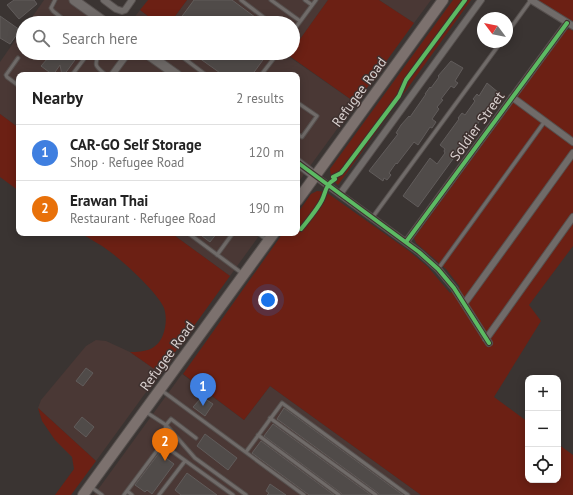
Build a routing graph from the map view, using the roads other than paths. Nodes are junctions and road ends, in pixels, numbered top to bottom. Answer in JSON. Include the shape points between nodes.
{"nodes":[{"id":1,"x":55,"y":0,"type":"edge"},
{"id":2,"x":74,"y":0,"type":"edge"},
{"id":3,"x":104,"y":0,"type":"edge"},
{"id":4,"x":132,"y":0,"type":"edge"},
{"id":5,"x":241,"y":0,"type":"edge"},
{"id":6,"x":271,"y":0,"type":"edge"},
{"id":7,"x":305,"y":0,"type":"edge"},
{"id":8,"x":316,"y":0,"type":"edge"},
{"id":9,"x":443,"y":0,"type":"edge"},
{"id":10,"x":481,"y":0,"type":"edge"},
{"id":11,"x":531,"y":0,"type":"edge"},
{"id":12,"x":312,"y":5,"type":"junction"},
{"id":13,"x":59,"y":16,"type":"edge"},
{"id":14,"x":96,"y":16,"type":"edge"},
{"id":15,"x":263,"y":16,"type":"edge"},
{"id":16,"x":292,"y":16,"type":"edge"},
{"id":17,"x":300,"y":22,"type":"edge"},
{"id":18,"x":567,"y":22,"type":"junction"},
{"id":19,"x":513,"y":25,"type":"edge"},
{"id":20,"x":573,"y":26,"type":"edge"},
{"id":21,"x":497,"y":48,"type":"edge"},
{"id":22,"x":17,"y":60,"type":"edge"},
{"id":23,"x":83,"y":60,"type":"edge"},
{"id":24,"x":96,"y":60,"type":"edge"},
{"id":25,"x":123,"y":60,"type":"edge"},
{"id":26,"x":156,"y":60,"type":"edge"},
{"id":27,"x":187,"y":60,"type":"edge"},
{"id":28,"x":273,"y":60,"type":"edge"},
{"id":29,"x":74,"y":72,"type":"edge"},
{"id":30,"x":103,"y":72,"type":"edge"},
{"id":31,"x":114,"y":72,"type":"edge"},
{"id":32,"x":172,"y":72,"type":"edge"},
{"id":33,"x":202,"y":72,"type":"edge"},
{"id":34,"x":263,"y":72,"type":"edge"},
{"id":35,"x":16,"y":84,"type":"edge"},
{"id":36,"x":512,"y":97,"type":"junction"},
{"id":37,"x":300,"y":104,"type":"edge"},
{"id":38,"x":545,"y":121,"type":"junction"},
{"id":39,"x":300,"y":136,"type":"edge"},
{"id":40,"x":573,"y":142,"type":"edge"},
{"id":41,"x":573,"y":153,"type":"edge"},
{"id":42,"x":300,"y":164,"type":"edge"},
{"id":43,"x":316,"y":176,"type":"junction"},
{"id":44,"x":340,"y":194,"type":"junction"},
{"id":45,"x":300,"y":197,"type":"edge"},
{"id":46,"x":573,"y":217,"type":"edge"},
{"id":47,"x":372,"y":218,"type":"junction"},
{"id":48,"x":192,"y":236,"type":"edge"},
{"id":49,"x":231,"y":236,"type":"edge"},
{"id":50,"x":271,"y":237,"type":"edge"},
{"id":51,"x":406,"y":242,"type":"junction"},
{"id":52,"x":217,"y":255,"type":"junction"},
{"id":53,"x":438,"y":269,"type":"junction"},
{"id":54,"x":244,"y":274,"type":"junction"},
{"id":55,"x":464,"y":304,"type":"junction"},
{"id":56,"x":160,"y":389,"type":"junction"},
{"id":57,"x":144,"y":411,"type":"junction"},
{"id":58,"x":270,"y":418,"type":"junction"},
{"id":59,"x":166,"y":425,"type":"junction"},
{"id":60,"x":258,"y":435,"type":"junction"},
{"id":61,"x":196,"y":438,"type":"dead end"},
{"id":62,"x":162,"y":444,"type":"junction"},
{"id":63,"x":246,"y":452,"type":"junction"},
{"id":64,"x":185,"y":461,"type":"junction"},
{"id":65,"x":90,"y":486,"type":"junction"},
{"id":66,"x":127,"y":491,"type":"junction"},
{"id":67,"x":160,"y":494,"type":"edge"},
{"id":68,"x":83,"y":495,"type":"edge"},
{"id":69,"x":102,"y":495,"type":"edge"},
{"id":70,"x":124,"y":495,"type":"edge"},
{"id":71,"x":132,"y":495,"type":"edge"},
{"id":72,"x":233,"y":495,"type":"edge"},
{"id":73,"x":246,"y":495,"type":"edge"},
{"id":74,"x":304,"y":495,"type":"edge"},
{"id":75,"x":339,"y":495,"type":"edge"},
{"id":76,"x":376,"y":495,"type":"edge"},
{"id":77,"x":408,"y":495,"type":"edge"}],
"edges":[{"from":1,"to":13,"type":"lane","via":[[51,8]]},
{"from":2,"to":14,"type":"street"},
{"from":3,"to":4,"type":"street","via":[[119,11],[125,10]]},
{"from":5,"to":15,"type":"lane"},
{"from":6,"to":16,"type":"lane"},
{"from":7,"to":12,"type":"lane"},
{"from":8,"to":12,"type":"lane"},
{"from":9,"to":43,"type":"main road","name":"Refugee Road"},
{"from":10,"to":44,"type":"street"},
{"from":11,"to":18,"type":"street"},
{"from":11,"to":19,"type":"lane"},
{"from":12,"to":17,"type":"lane"},
{"from":18,"to":20,"type":"street"},
{"from":18,"to":36,"type":"street","name":"Soldier Street"},
{"from":21,"to":47,"type":"lane"},
{"from":22,"to":35,"type":"lane","via":[[6,75]]},
{"from":23,"to":29,"type":"lane"},
{"from":24,"to":30,"type":"lane","via":[[98,68]]},
{"from":25,"to":31,"type":"street"},
{"from":26,"to":32,"type":"street"},
{"from":27,"to":33,"type":"lane"},
{"from":28,"to":34,"type":"lane"},
{"from":36,"to":38,"type":"street"},
{"from":36,"to":51,"type":"street","name":"Soldier Street"},
{"from":37,"to":39,"type":"lane","via":[[317,116],[302,137]]},
{"from":38,"to":40,"type":"street"},
{"from":38,"to":53,"type":"lane"},
{"from":41,"to":55,"type":"street"},
{"from":42,"to":43,"type":"street"},
{"from":43,"to":44,"type":"street"},
{"from":43,"to":45,"type":"main road","name":"Refugee Road"},
{"from":44,"to":47,"type":"street"},
{"from":46,"to":55,"type":"street","via":[[488,341]]},
{"from":47,"to":51,"type":"street"},
{"from":48,"to":52,"type":"lane"},
{"from":49,"to":52,"type":"lane"},
{"from":50,"to":54,"type":"main road","name":"Refugee Road"},
{"from":51,"to":53,"type":"street"},
{"from":52,"to":54,"type":"lane"},
{"from":53,"to":55,"type":"street"},
{"from":54,"to":56,"type":"main road","name":"Refugee Road"},
{"from":56,"to":57,"type":"main road","name":"Refugee Road"},
{"from":56,"to":63,"type":"lane"},
{"from":57,"to":59,"type":"lane"},
{"from":57,"to":65,"type":"main road","name":"Refugee Road"},
{"from":58,"to":60,"type":"lane"},
{"from":58,"to":76,"type":"lane"},
{"from":58,"to":77,"type":"lane","via":[[282,402]]},
{"from":59,"to":61,"type":"lane","via":[[171,418]]},
{"from":59,"to":62,"type":"lane"},
{"from":59,"to":73,"type":"lane","via":[[194,458]]},
{"from":60,"to":63,"type":"lane"},
{"from":60,"to":75,"type":"lane"},
{"from":62,"to":64,"type":"lane"},
{"from":62,"to":66,"type":"lane"},
{"from":63,"to":74,"type":"lane"},
{"from":64,"to":67,"type":"lane"},
{"from":64,"to":72,"type":"lane"},
{"from":65,"to":68,"type":"main road","name":"Refugee Road"},
{"from":65,"to":69,"type":"lane"},
{"from":66,"to":70,"type":"lane"},
{"from":66,"to":71,"type":"lane"}]}
